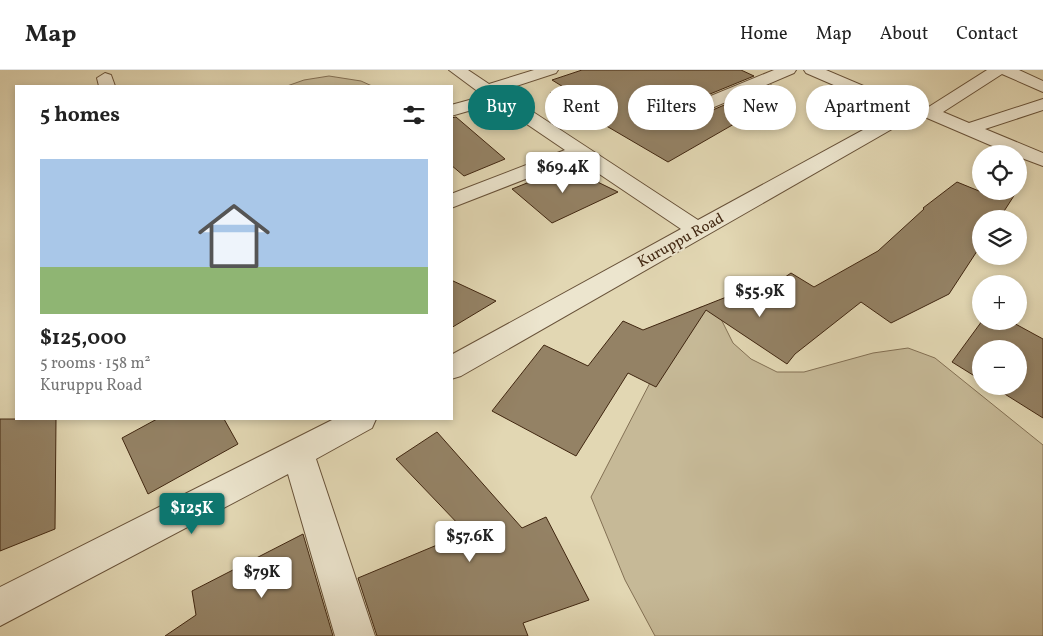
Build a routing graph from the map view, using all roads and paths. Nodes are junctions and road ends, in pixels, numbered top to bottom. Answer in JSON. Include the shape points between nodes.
{"nodes":[{"id":1,"x":457,"y":70,"type":"edge"},
{"id":2,"x":550,"y":70,"type":"edge"},
{"id":3,"x":788,"y":70,"type":"edge"},
{"id":4,"x":812,"y":70,"type":"edge"},
{"id":5,"x":998,"y":70,"type":"edge"},
{"id":6,"x":1006,"y":70,"type":"edge"},
{"id":7,"x":481,"y":85,"type":"edge"},
{"id":8,"x":513,"y":85,"type":"edge"},
{"id":9,"x":850,"y":85,"type":"edge"},
{"id":10,"x":1043,"y":86,"type":"edge"},
{"id":11,"x":714,"y":101,"type":"edge"},
{"id":12,"x":468,"y":104,"type":"edge"},
{"id":13,"x":1043,"y":104,"type":"edge"},
{"id":14,"x":929,"y":108,"type":"edge"},
{"id":15,"x":453,"y":110,"type":"edge"},
{"id":16,"x":929,"y":116,"type":"edge"},
{"id":17,"x":535,"y":121,"type":"edge"},
{"id":18,"x":968,"y":129,"type":"junction"},
{"id":19,"x":888,"y":130,"type":"edge"},
{"id":20,"x":580,"y":152,"type":"junction"},
{"id":21,"x":1043,"y":160,"type":"edge"},
{"id":22,"x":453,"y":201,"type":"edge"},
{"id":23,"x":699,"y":231,"type":"junction"},
{"id":24,"x":453,"y":367,"type":"edge"},
{"id":25,"x":359,"y":420,"type":"edge"},
{"id":26,"x":298,"y":453,"type":"junction"},
{"id":27,"x":0,"y":607,"type":"edge"},
{"id":28,"x":355,"y":636,"type":"edge"}],
"edges":[{"from":1,"to":7,"type":"street"},
{"from":2,"to":8,"type":"street"},
{"from":3,"to":11,"type":"street"},
{"from":4,"to":9,"type":"street"},
{"from":5,"to":14,"type":"street","name":"Kuruppu Road"},
{"from":6,"to":10,"type":"street"},
{"from":12,"to":15,"type":"street"},
{"from":13,"to":18,"type":"street"},
{"from":16,"to":18,"type":"street"},
{"from":17,"to":20,"type":"street"},
{"from":18,"to":21,"type":"street"},
{"from":19,"to":23,"type":"street","name":"Kuruppu Road"},
{"from":20,"to":22,"type":"street"},
{"from":20,"to":23,"type":"street"},
{"from":23,"to":24,"type":"street","name":"Kuruppu Road"},
{"from":25,"to":26,"type":"street"},
{"from":26,"to":27,"type":"street"},
{"from":26,"to":28,"type":"street"}]}
